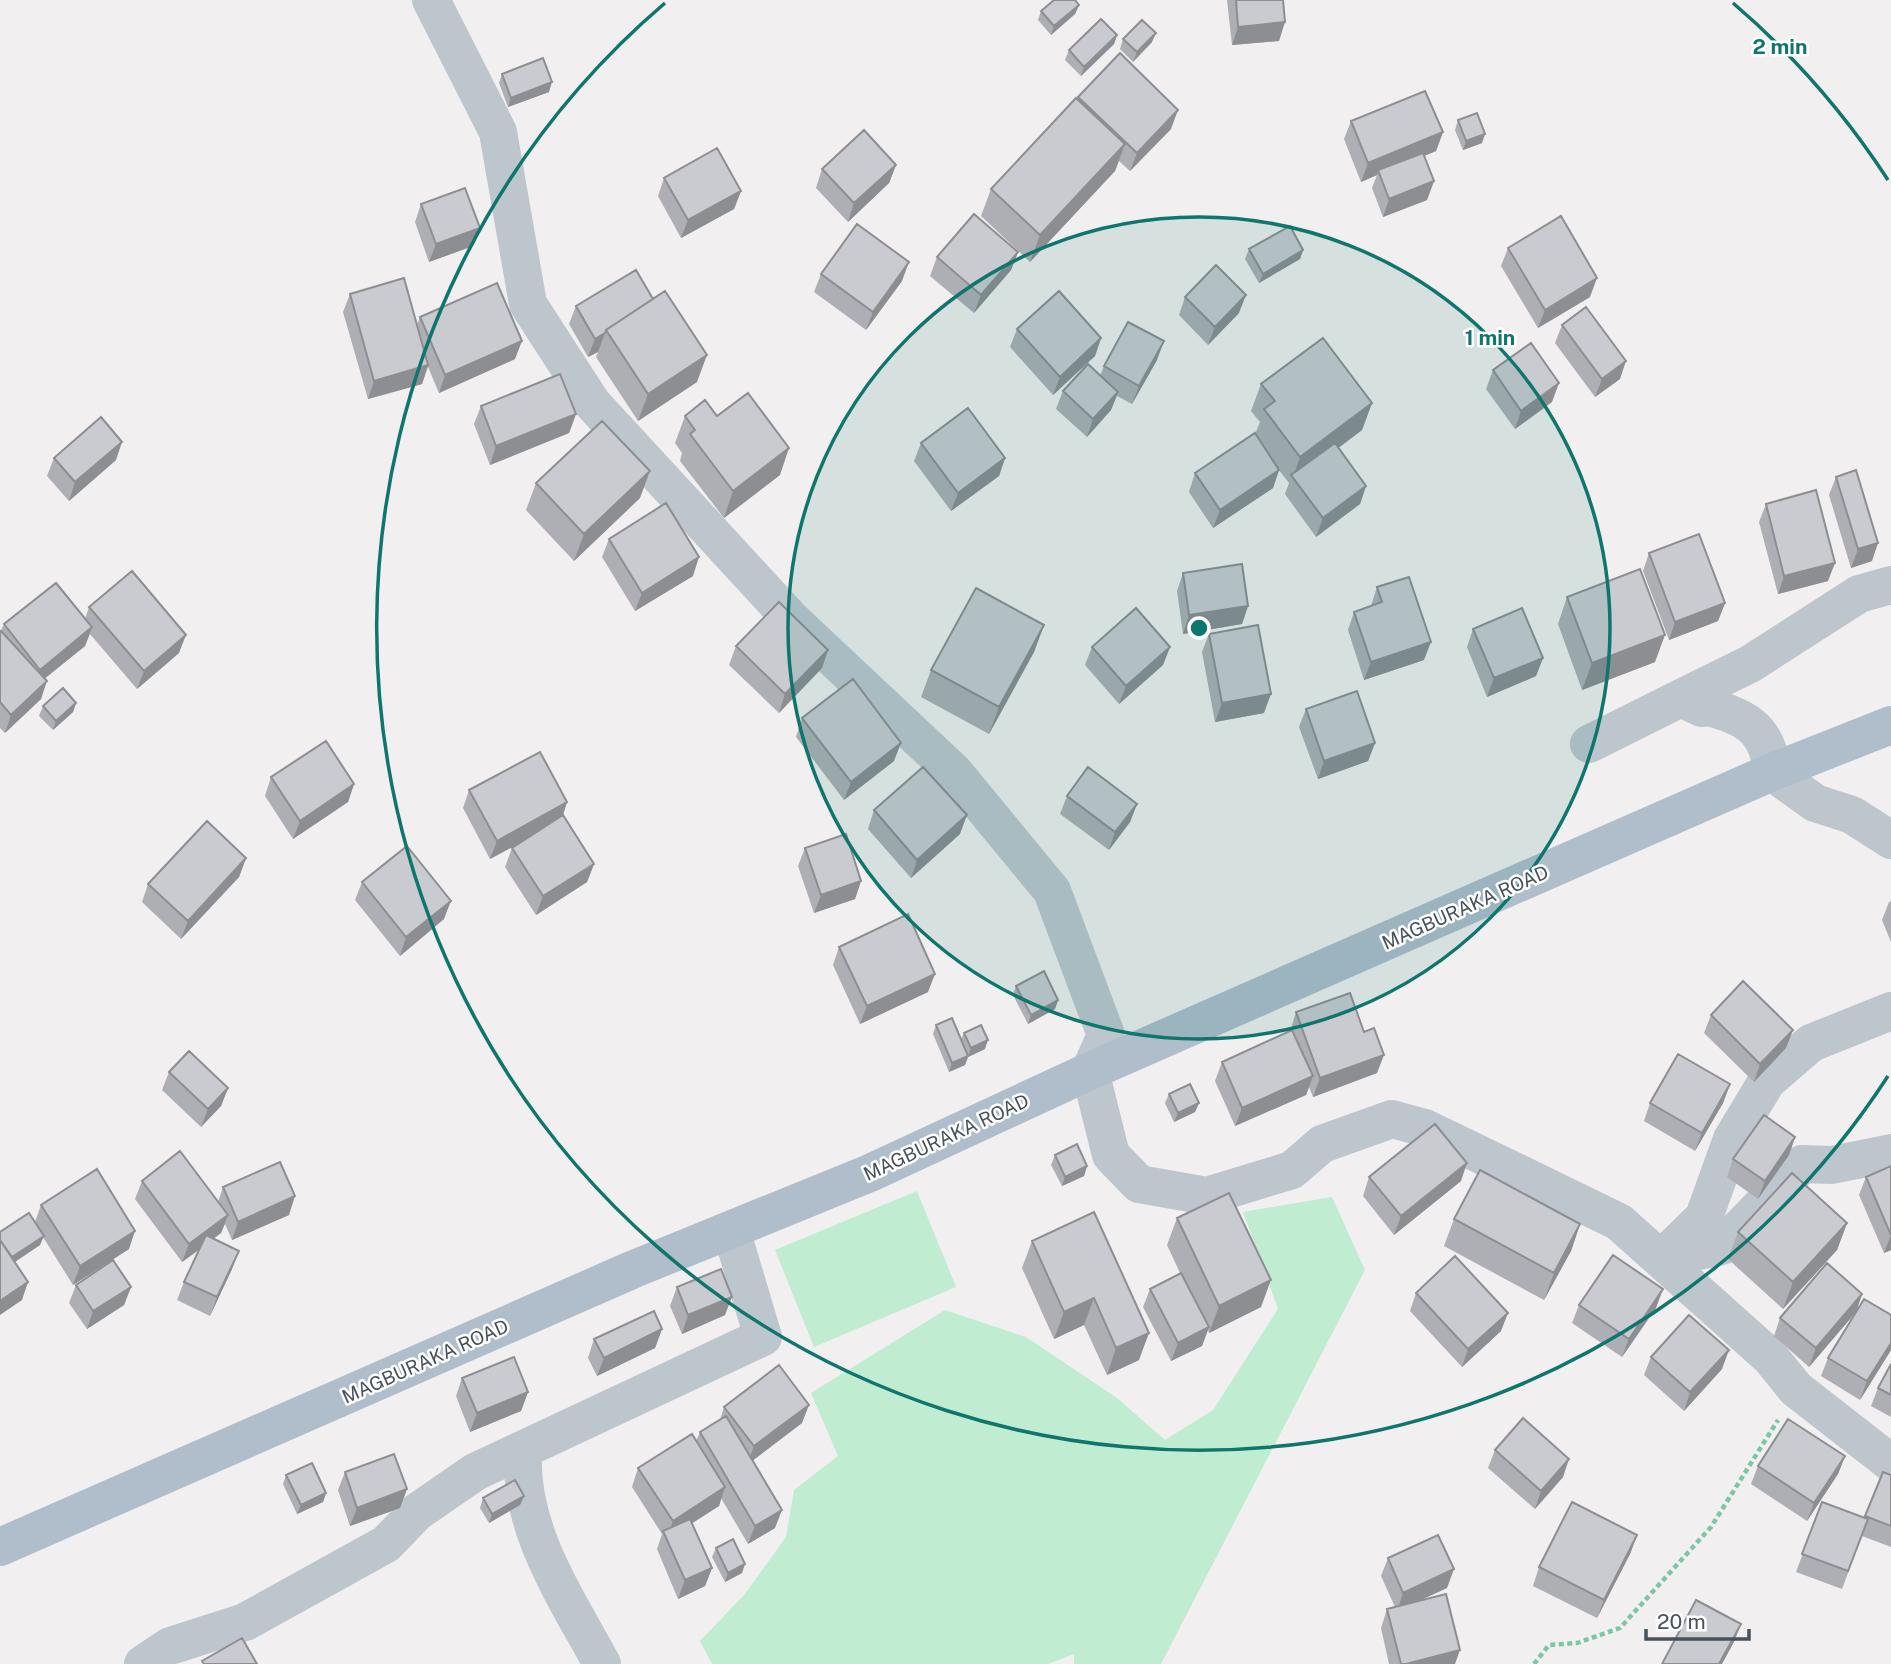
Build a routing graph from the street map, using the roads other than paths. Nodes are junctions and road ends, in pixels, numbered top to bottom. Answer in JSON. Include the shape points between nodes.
{"nodes":[{"id":1,"x":430,"y":0,"type":"edge"},
{"id":2,"x":1891,"y":585,"type":"edge"},
{"id":3,"x":1681,"y":698,"type":"junction"},
{"id":4,"x":1891,"y":724,"type":"edge"},
{"id":5,"x":1589,"y":744,"type":"dead end"},
{"id":6,"x":1761,"y":777,"type":"junction"},
{"id":7,"x":1891,"y":840,"type":"edge"},
{"id":8,"x":1891,"y":1011,"type":"edge"},
{"id":9,"x":1090,"y":1072,"type":"junction"},
{"id":10,"x":1891,"y":1153,"type":"edge"},
{"id":11,"x":731,"y":1230,"type":"junction"},
{"id":12,"x":1661,"y":1259,"type":"junction"},
{"id":13,"x":523,"y":1452,"type":"junction"},
{"id":14,"x":1891,"y":1463,"type":"edge"},
{"id":15,"x":0,"y":1546,"type":"edge"},
{"id":16,"x":144,"y":1664,"type":"edge"},
{"id":17,"x":602,"y":1664,"type":"edge"}],
"edges":[{"from":1,"to":9,"type":"street","via":[[498,132],[528,304],[592,403],[791,619],[954,772],[1052,891],[1106,1035]]},
{"from":2,"to":3,"type":"street","via":[[1859,594],[1750,664]]},
{"from":3,"to":5,"type":"street"},
{"from":3,"to":6,"type":"street","via":[[1752,724],[1770,748]]},
{"from":4,"to":6,"type":"main road","name":"MAGBURAKA ROAD"},
{"from":6,"to":7,"type":"street","via":[[1852,815]]},
{"from":6,"to":9,"type":"main road","name":"MAGBURAKA ROAD"},
{"from":8,"to":12,"type":"street","via":[[1811,1043],[1768,1081],[1732,1139],[1704,1217]]},
{"from":9,"to":11,"type":"main road","name":"MAGBURAKA ROAD","via":[[870,1173]]},
{"from":9,"to":12,"type":"street","via":[[1111,1156],[1139,1184],[1207,1196],[1292,1170],[1322,1144],[1392,1119],[1425,1128],[1619,1222]]},
{"from":10,"to":12,"type":"street","via":[[1832,1166],[1802,1164],[1721,1247]]},
{"from":11,"to":13,"type":"street","via":[[764,1337]]},
{"from":11,"to":15,"type":"main road","name":"MAGBURAKA ROAD"},
{"from":12,"to":14,"type":"street","via":[[1770,1357],[1796,1389]]},
{"from":13,"to":16,"type":"street","via":[[475,1472],[417,1513],[386,1544],[245,1622],[170,1646]]},
{"from":13,"to":17,"type":"street","via":[[521,1481],[535,1538]]}]}
